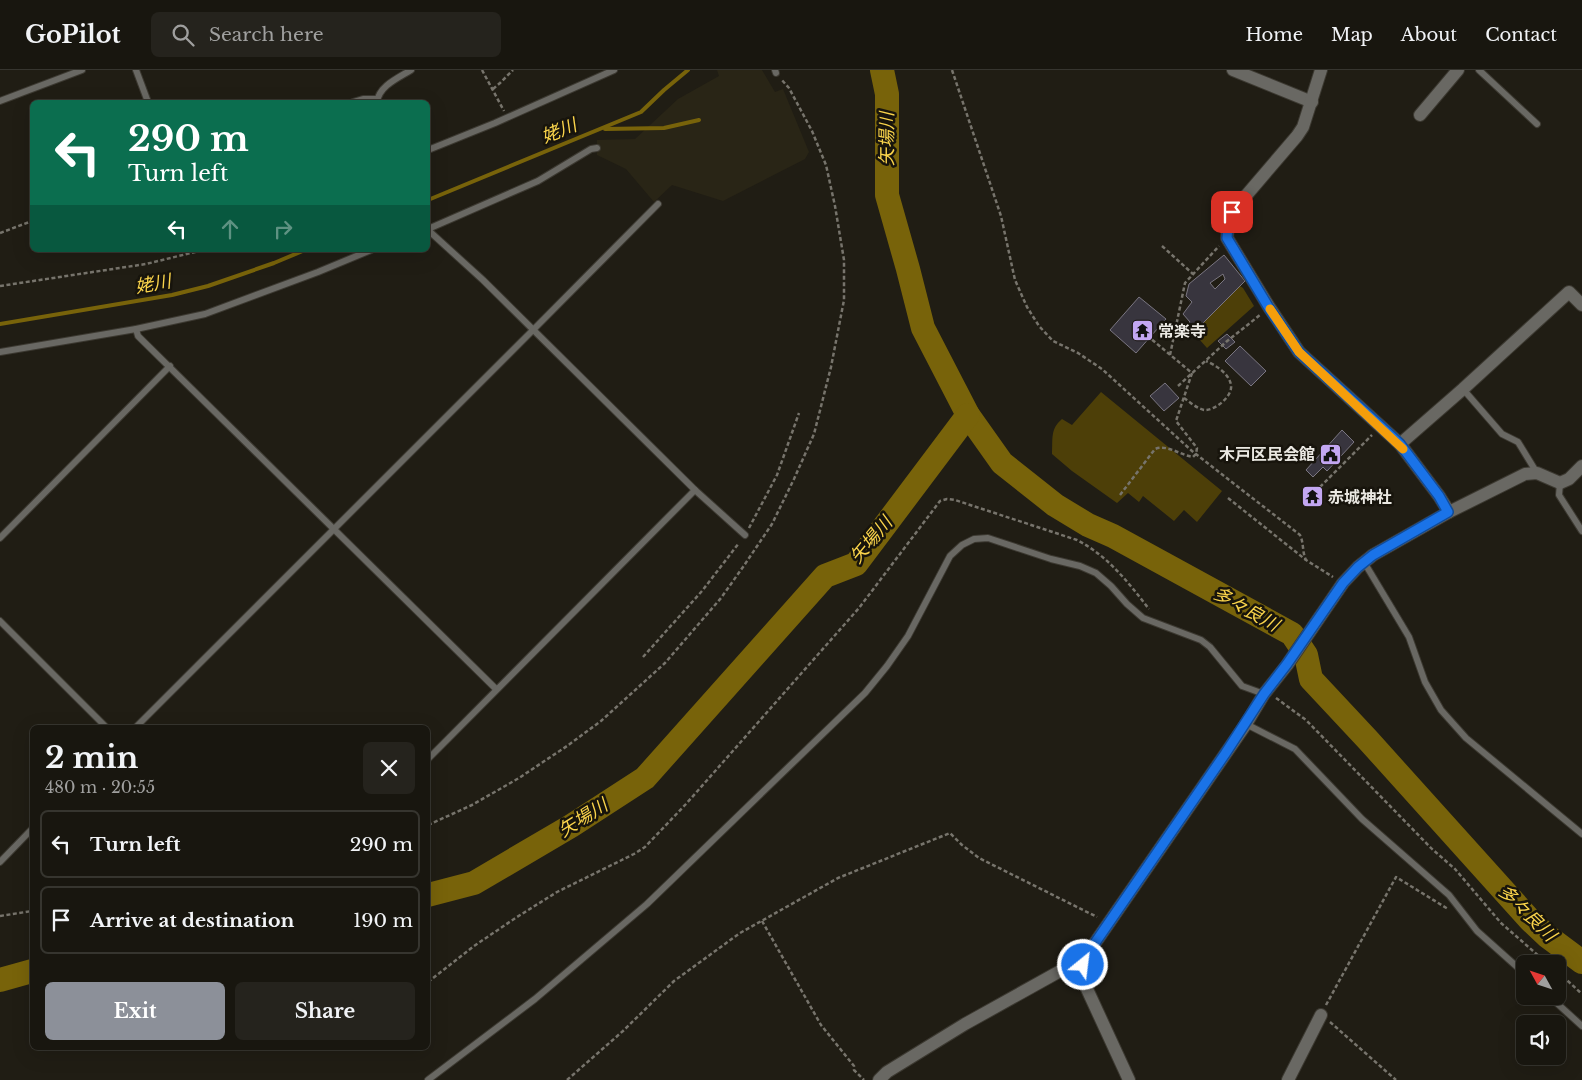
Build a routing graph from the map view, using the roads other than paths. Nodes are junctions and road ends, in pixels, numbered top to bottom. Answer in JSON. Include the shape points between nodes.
{"nodes":[{"id":1,"x":82,"y":70,"type":"edge"},
{"id":2,"x":136,"y":70,"type":"edge"},
{"id":3,"x":411,"y":70,"type":"edge"},
{"id":4,"x":614,"y":70,"type":"edge"},
{"id":5,"x":1233,"y":70,"type":"edge"},
{"id":6,"x":1321,"y":70,"type":"edge"},
{"id":7,"x":1458,"y":70,"type":"edge"},
{"id":8,"x":1479,"y":70,"type":"edge"},
{"id":9,"x":147,"y":100,"type":"edge"},
{"id":10,"x":378,"y":100,"type":"edge"},
{"id":11,"x":0,"y":101,"type":"edge"},
{"id":12,"x":1312,"y":102,"type":"junction"},
{"id":13,"x":1420,"y":115,"type":"dead end"},
{"id":14,"x":1537,"y":124,"type":"dead end"},
{"id":15,"x":597,"y":148,"type":"dead end"},
{"id":16,"x":430,"y":149,"type":"edge"},
{"id":17,"x":658,"y":204,"type":"dead end"},
{"id":18,"x":430,"y":229,"type":"edge"},
{"id":19,"x":430,"y":232,"type":"edge"},
{"id":20,"x":366,"y":252,"type":"edge"},
{"id":21,"x":1582,"y":305,"type":"edge"},
{"id":22,"x":136,"y":329,"type":"junction"},
{"id":23,"x":533,"y":330,"type":"junction"},
{"id":24,"x":0,"y":352,"type":"edge"},
{"id":25,"x":170,"y":366,"type":"junction"},
{"id":26,"x":1463,"y":389,"type":"junction"},
{"id":27,"x":1400,"y":444,"type":"junction"},
{"id":28,"x":1582,"y":466,"type":"edge"},
{"id":29,"x":1537,"y":473,"type":"junction"},
{"id":30,"x":1560,"y":483,"type":"junction"},
{"id":31,"x":695,"y":490,"type":"junction"},
{"id":32,"x":1448,"y":512,"type":"junction"},
{"id":33,"x":334,"y":529,"type":"junction"},
{"id":34,"x":1582,"y":531,"type":"edge"},
{"id":35,"x":745,"y":535,"type":"road end"},
{"id":36,"x":0,"y":538,"type":"edge"},
{"id":37,"x":1364,"y":562,"type":"junction"},
{"id":38,"x":0,"y":621,"type":"edge"},
{"id":39,"x":496,"y":689,"type":"junction"},
{"id":40,"x":1266,"y":692,"type":"junction"},
{"id":41,"x":1246,"y":724,"type":"junction"},
{"id":42,"x":104,"y":725,"type":"edge"},
{"id":43,"x":138,"y":725,"type":"edge"},
{"id":44,"x":430,"y":757,"type":"edge"},
{"id":45,"x":30,"y":831,"type":"edge"},
{"id":46,"x":1582,"y":834,"type":"edge"},
{"id":47,"x":0,"y":862,"type":"edge"},
{"id":48,"x":1083,"y":965,"type":"junction"},
{"id":49,"x":1516,"y":966,"type":"edge"},
{"id":50,"x":1559,"y":1005,"type":"edge"},
{"id":51,"x":1321,"y":1015,"type":"road end"},
{"id":52,"x":1582,"y":1026,"type":"edge"},
{"id":53,"x":428,"y":1080,"type":"edge"},
{"id":54,"x":879,"y":1080,"type":"edge"},
{"id":55,"x":1129,"y":1080,"type":"edge"},
{"id":56,"x":1288,"y":1080,"type":"edge"}],
"edges":[{"from":1,"to":11,"type":"lane"},
{"from":2,"to":9,"type":"lane"},
{"from":3,"to":10,"type":"lane","via":[[383,89]]},
{"from":4,"to":16,"type":"lane"},
{"from":5,"to":12,"type":"street"},
{"from":6,"to":12,"type":"street"},
{"from":7,"to":13,"type":"street"},
{"from":8,"to":14,"type":"lane"},
{"from":12,"to":27,"type":"street","via":[[1297,136],[1232,212],[1227,238],[1299,352]]},
{"from":15,"to":18,"type":"lane","via":[[538,181]]},
{"from":17,"to":23,"type":"lane"},
{"from":19,"to":23,"type":"lane"},
{"from":20,"to":22,"type":"lane","via":[[214,312]]},
{"from":21,"to":26,"type":"street","via":[[1569,292]]},
{"from":22,"to":24,"type":"lane"},
{"from":22,"to":25,"type":"lane","via":[[138,336]]},
{"from":23,"to":31,"type":"lane"},
{"from":23,"to":33,"type":"lane"},
{"from":25,"to":33,"type":"lane"},
{"from":25,"to":36,"type":"lane"},
{"from":26,"to":27,"type":"street"},
{"from":26,"to":29,"type":"lane","via":[[1502,434],[1518,442]]},
{"from":27,"to":32,"type":"street"},
{"from":28,"to":30,"type":"street","via":[[1568,480]]},
{"from":29,"to":30,"type":"street"},
{"from":29,"to":32,"type":"street","via":[[1525,474]]},
{"from":30,"to":34,"type":"lane","via":[[1559,495]]},
{"from":31,"to":35,"type":"lane"},
{"from":31,"to":39,"type":"lane"},
{"from":32,"to":37,"type":"street"},
{"from":33,"to":39,"type":"lane"},
{"from":33,"to":43,"type":"lane"},
{"from":37,"to":40,"type":"street","via":[[1343,583]]},
{"from":37,"to":46,"type":"lane","via":[[1409,637],[1424,682],[1441,710],[1466,738]]},
{"from":38,"to":42,"type":"lane"},
{"from":39,"to":44,"type":"lane"},
{"from":40,"to":41,"type":"street"},
{"from":40,"to":53,"type":"lane","via":[[1242,686],[1201,640],[1143,618],[1096,573],[988,538],[962,545],[950,556],[908,636],[864,693],[647,904],[535,999]]},
{"from":41,"to":48,"type":"street","via":[[1086,956]]},
{"from":41,"to":49,"type":"lane","via":[[1295,749],[1362,819],[1449,895],[1477,930]]},
{"from":45,"to":47,"type":"lane"},
{"from":48,"to":54,"type":"street","via":[[1062,970],[965,1024],[886,1072]]},
{"from":48,"to":55,"type":"street","via":[[1087,990]]},
{"from":50,"to":52,"type":"lane"},
{"from":51,"to":56,"type":"street"}]}
